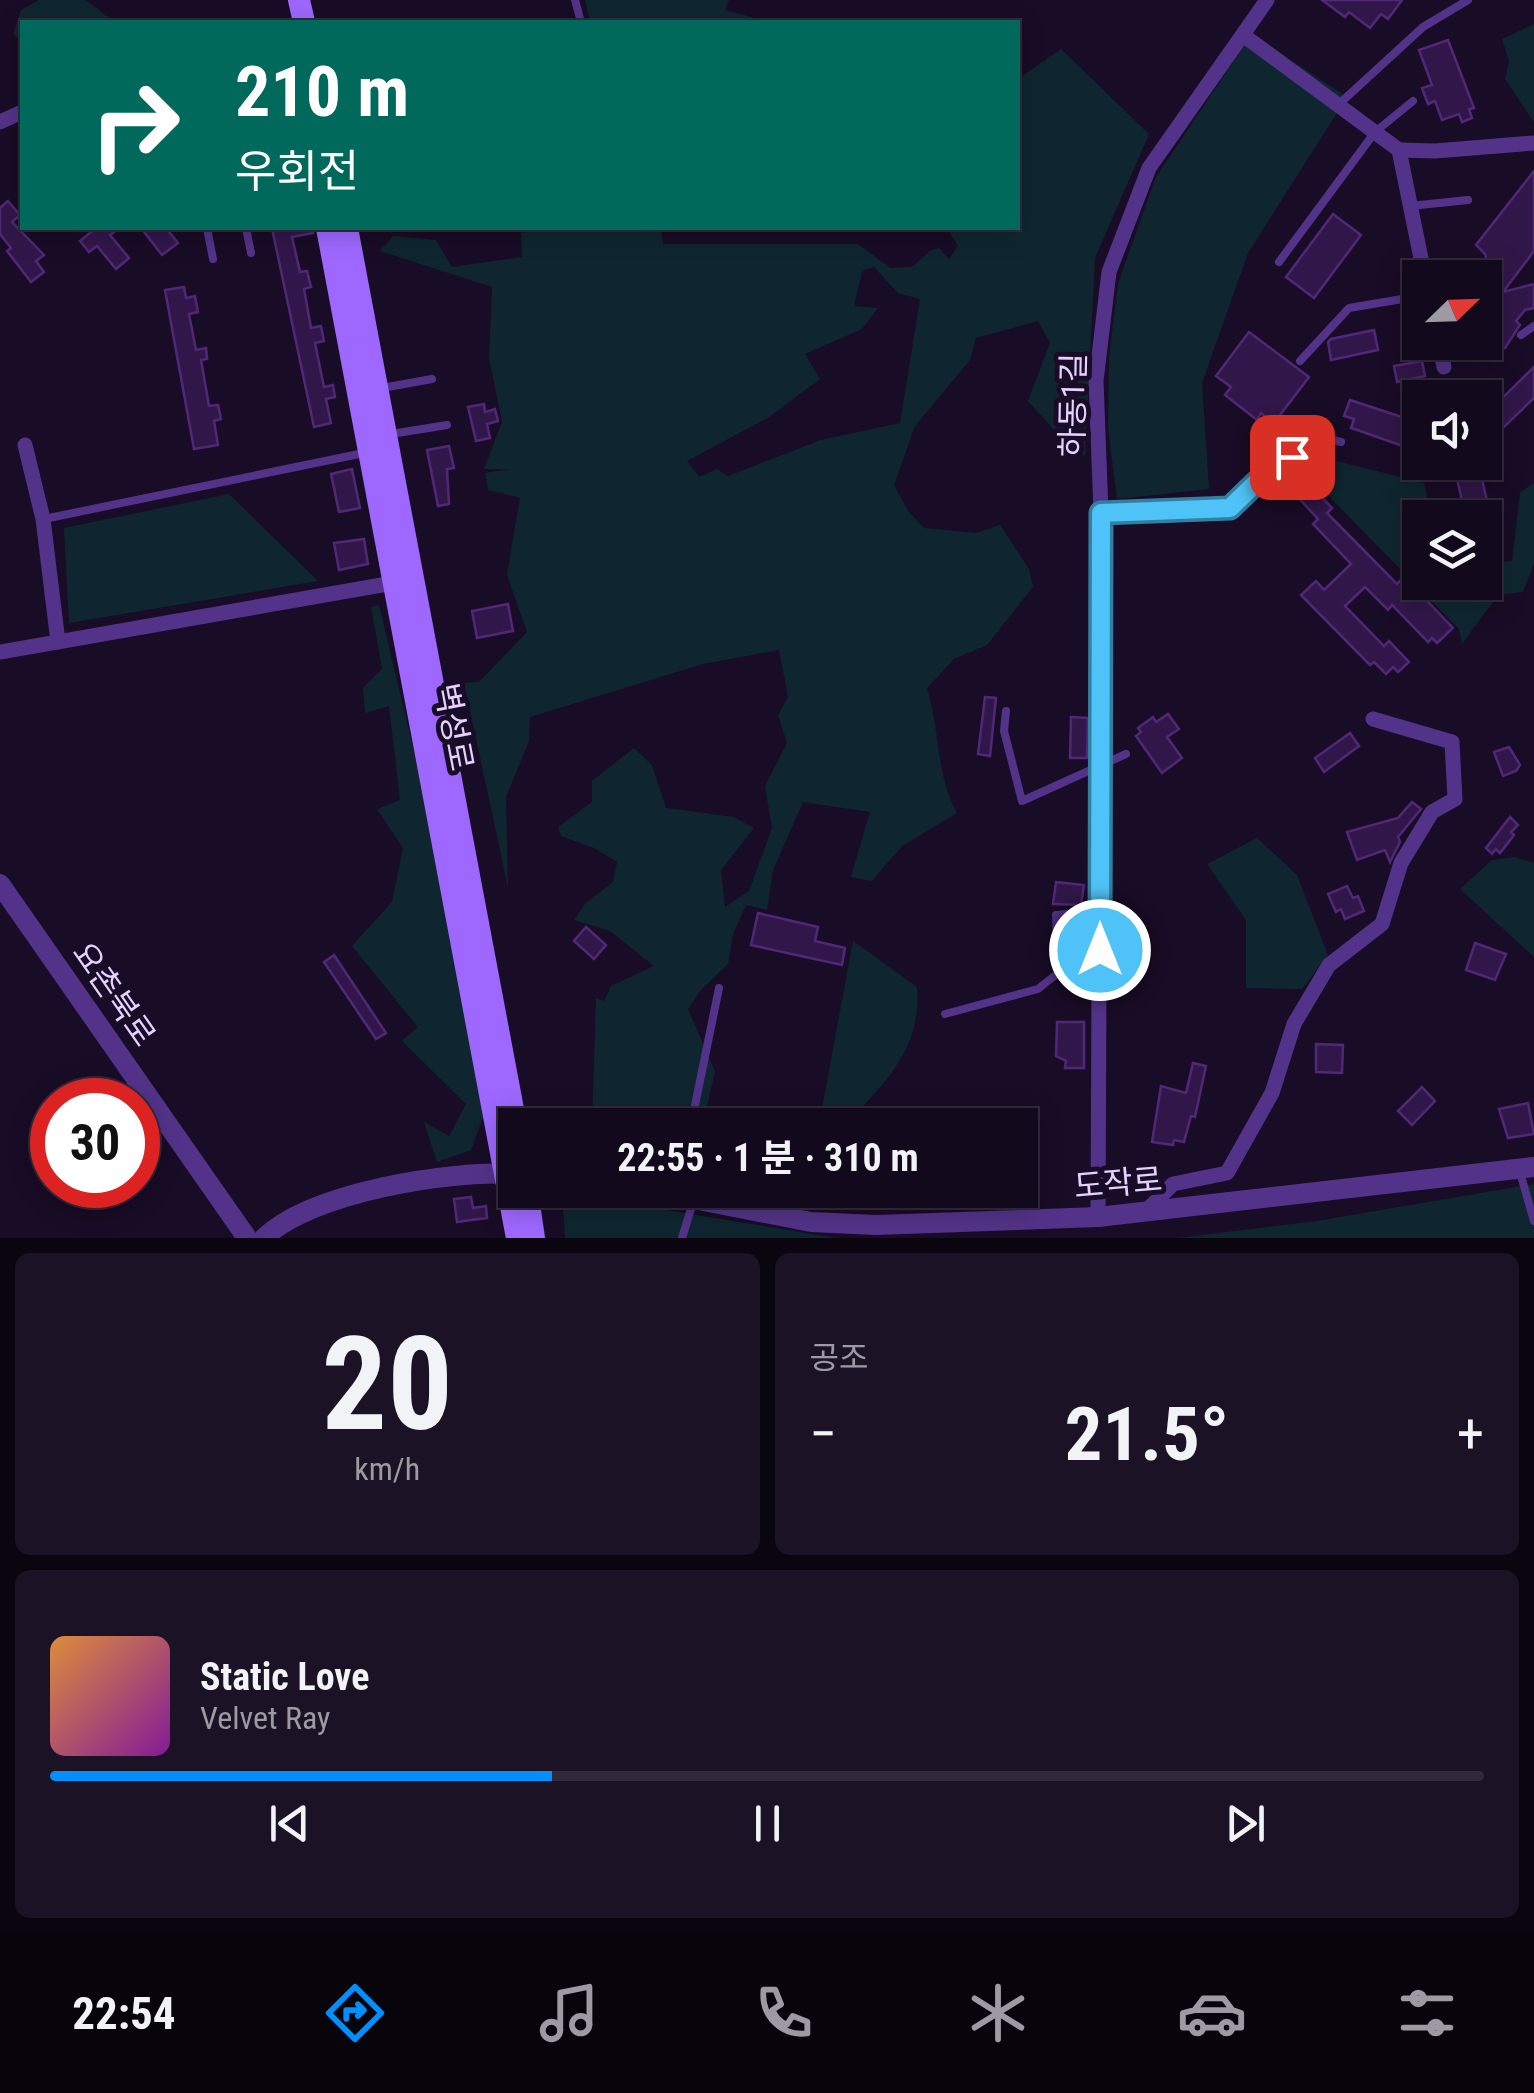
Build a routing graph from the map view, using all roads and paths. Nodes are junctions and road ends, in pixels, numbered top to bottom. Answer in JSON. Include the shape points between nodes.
{"nodes":[{"id":1,"x":1267,"y":0,"type":"edge"},
{"id":2,"x":1468,"y":0,"type":"edge"},
{"id":3,"x":1243,"y":35,"type":"junction"},
{"id":4,"x":1413,"y":101,"type":"dead end"},
{"id":5,"x":1338,"y":105,"type":"junction"},
{"id":6,"x":1374,"y":132,"type":"junction"},
{"id":7,"x":1534,"y":143,"type":"edge"},
{"id":8,"x":1398,"y":150,"type":"junction"},
{"id":9,"x":1468,"y":200,"type":"dead end"},
{"id":10,"x":1410,"y":206,"type":"junction"},
{"id":11,"x":207,"y":230,"type":"edge"},
{"id":12,"x":246,"y":230,"type":"edge"},
{"id":13,"x":327,"y":230,"type":"edge"},
{"id":14,"x":347,"y":230,"type":"edge"},
{"id":15,"x":251,"y":253,"type":"dead end"},
{"id":16,"x":213,"y":259,"type":"dead end"},
{"id":17,"x":1422,"y":260,"type":"edge"},
{"id":18,"x":1278,"y":262,"type":"dead end"},
{"id":19,"x":1402,"y":299,"type":"edge"},
{"id":20,"x":1534,"y":326,"type":"edge"},
{"id":21,"x":1520,"y":334,"type":"dead end"},
{"id":22,"x":1443,"y":360,"type":"edge"},
{"id":23,"x":1300,"y":361,"type":"dead end"},
{"id":24,"x":1444,"y":367,"type":"dead end"},
{"id":25,"x":432,"y":378,"type":"dead end"},
{"id":26,"x":378,"y":389,"type":"junction"},
{"id":27,"x":447,"y":425,"type":"dead end"},
{"id":28,"x":386,"y":434,"type":"junction"},
{"id":29,"x":1341,"y":442,"type":"dead end"},
{"id":30,"x":25,"y":445,"type":"dead end"},
{"id":31,"x":368,"y":452,"type":"junction"},
{"id":32,"x":1101,"y":513,"type":"junction"},
{"id":33,"x":43,"y":519,"type":"junction"},
{"id":34,"x":393,"y":583,"type":"junction"},
{"id":35,"x":58,"y":642,"type":"junction"},
{"id":36,"x":0,"y":652,"type":"edge"},
{"id":37,"x":1006,"y":711,"type":"dead end"},
{"id":38,"x":1373,"y":719,"type":"dead end"},
{"id":39,"x":1126,"y":754,"type":"dead end"},
{"id":40,"x":1100,"y":766,"type":"junction"},
{"id":41,"x":0,"y":884,"type":"edge"},
{"id":42,"x":1100,"y":912,"type":"junction"},
{"id":43,"x":719,"y":988,"type":"dead end"},
{"id":44,"x":945,"y":1014,"type":"dead end"},
{"id":45,"x":499,"y":1108,"type":"edge"},
{"id":46,"x":513,"y":1108,"type":"edge"},
{"id":47,"x":694,"y":1108,"type":"edge"},
{"id":48,"x":1526,"y":1168,"type":"edge"},
{"id":49,"x":498,"y":1174,"type":"edge"},
{"id":50,"x":515,"y":1208,"type":"edge"},
{"id":51,"x":530,"y":1208,"type":"edge"},
{"id":52,"x":683,"y":1208,"type":"edge"},
{"id":53,"x":745,"y":1208,"type":"edge"},
{"id":54,"x":1146,"y":1212,"type":"junction"},
{"id":55,"x":1098,"y":1217,"type":"junction"},
{"id":56,"x":1534,"y":1221,"type":"edge"},
{"id":57,"x":247,"y":1238,"type":"edge"},
{"id":58,"x":264,"y":1238,"type":"edge"},
{"id":59,"x":518,"y":1238,"type":"edge"},
{"id":60,"x":534,"y":1238,"type":"edge"},
{"id":61,"x":682,"y":1238,"type":"edge"}],
"edges":[{"from":1,"to":3,"type":"street","name":"하동1길"},
{"from":2,"to":5,"type":"lane","via":[[1423,28]]},
{"from":3,"to":5,"type":"street"},
{"from":3,"to":32,"type":"street","name":"하동1길","via":[[1149,168],[1109,272],[1096,381]]},
{"from":4,"to":6,"type":"lane"},
{"from":5,"to":6,"type":"street"},
{"from":6,"to":8,"type":"street"},
{"from":6,"to":18,"type":"lane"},
{"from":7,"to":8,"type":"street"},
{"from":8,"to":10,"type":"street"},
{"from":9,"to":10,"type":"lane"},
{"from":10,"to":17,"type":"street"},
{"from":11,"to":16,"type":"lane"},
{"from":12,"to":15,"type":"lane"},
{"from":13,"to":31,"type":"main road","name":"벽성로"},
{"from":14,"to":26,"type":"main road","name":"벽성로"},
{"from":19,"to":23,"type":"lane","via":[[1348,308]]},
{"from":20,"to":21,"type":"lane"},
{"from":22,"to":24,"type":"street"},
{"from":25,"to":26,"type":"lane"},
{"from":26,"to":28,"type":"main road","name":"벽성로"},
{"from":27,"to":28,"type":"lane"},
{"from":28,"to":46,"type":"main road","name":"벽성로"},
{"from":29,"to":32,"type":"lane","via":[[1321,438],[1262,477],[1230,508]]},
{"from":30,"to":33,"type":"street"},
{"from":31,"to":33,"type":"lane"},
{"from":31,"to":34,"type":"main road","name":"벽성로"},
{"from":32,"to":40,"type":"street","name":"하동1길"},
{"from":33,"to":35,"type":"street"},
{"from":34,"to":35,"type":"street"},
{"from":34,"to":45,"type":"main road","name":"벽성로"},
{"from":35,"to":36,"type":"street"},
{"from":37,"to":40,"type":"lane","via":[[1004,731],[1022,801]]},
{"from":38,"to":54,"type":"street","via":[[1452,742],[1455,798],[1432,812],[1409,850],[1382,924],[1329,966],[1294,1024],[1272,1093],[1227,1173],[1173,1184]]},
{"from":39,"to":40,"type":"lane"},
{"from":40,"to":42,"type":"street","name":"하동1길"},
{"from":41,"to":57,"type":"street","name":"요촌북로"},
{"from":42,"to":44,"type":"lane","via":[[1056,914],[1058,973],[1038,989]]},
{"from":42,"to":55,"type":"street","name":"하동1길"},
{"from":43,"to":47,"type":"lane"},
{"from":48,"to":54,"type":"street","name":"도작로"},
{"from":48,"to":56,"type":"lane"},
{"from":49,"to":58,"type":"street","via":[[459,1174],[373,1191],[303,1212]]},
{"from":50,"to":59,"type":"main road","name":"벽성로"},
{"from":51,"to":60,"type":"main road"},
{"from":52,"to":61,"type":"lane"},
{"from":53,"to":55,"type":"street","name":"도작로","via":[[860,1224]]},
{"from":54,"to":55,"type":"street","name":"도작로"}]}
